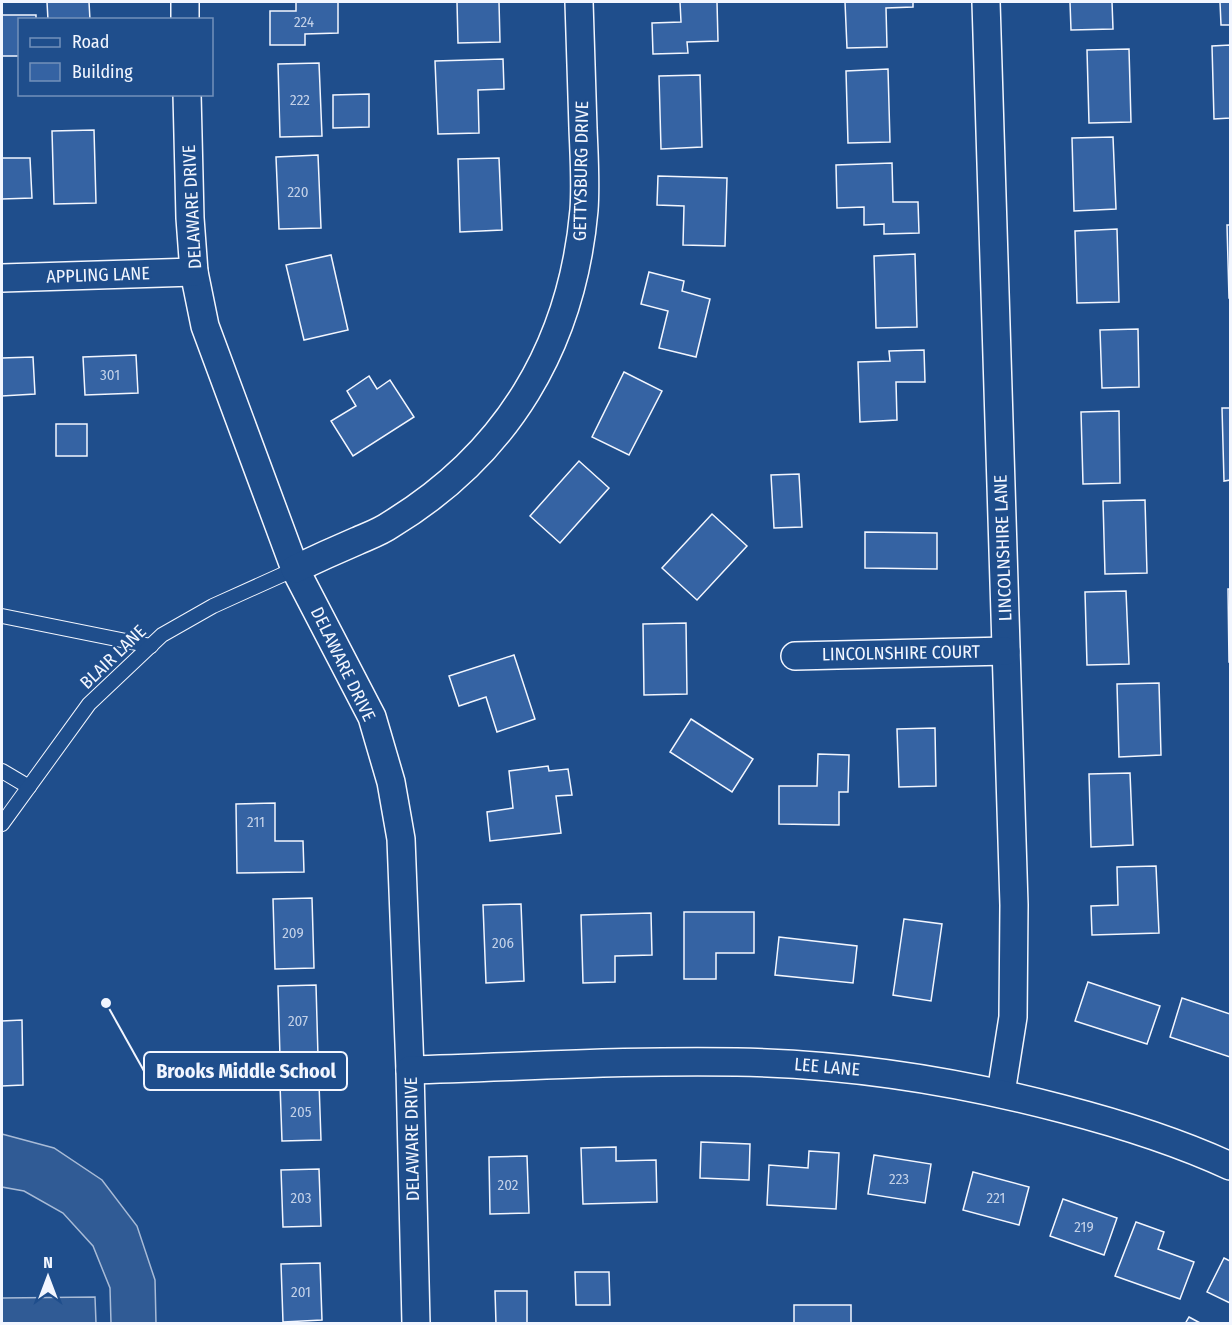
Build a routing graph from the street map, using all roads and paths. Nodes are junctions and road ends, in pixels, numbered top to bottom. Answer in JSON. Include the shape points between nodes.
{"nodes":[{"id":1,"x":185,"y":2,"type":"edge"},
{"id":2,"x":579,"y":2,"type":"edge"},
{"id":3,"x":986,"y":2,"type":"edge"},
{"id":4,"x":185,"y":18,"type":"edge"},
{"id":5,"x":187,"y":96,"type":"edge"},
{"id":6,"x":194,"y":272,"type":"junction"},
{"id":7,"x":2,"y":278,"type":"edge"},
{"id":8,"x":295,"y":568,"type":"junction"},
{"id":9,"x":2,"y":616,"type":"edge"},
{"id":10,"x":151,"y":646,"type":"junction"},
{"id":11,"x":1006,"y":651,"type":"junction"},
{"id":12,"x":795,"y":656,"type":"dead end"},
{"id":13,"x":2,"y":771,"type":"edge"},
{"id":14,"x":29,"y":787,"type":"junction"},
{"id":15,"x":2,"y":824,"type":"edge"},
{"id":16,"x":410,"y":1070,"type":"junction"},
{"id":17,"x":1001,"y":1093,"type":"junction"},
{"id":18,"x":1230,"y":1166,"type":"edge"},
{"id":19,"x":416,"y":1323,"type":"edge"}],
"edges":[{"from":1,"to":4,"type":"street"},
{"from":2,"to":8,"type":"street","name":"GETTYSBURG DRIVE","via":[[584,208],[579,254],[552,346],[507,422],[467,467],[389,526]]},
{"from":3,"to":11,"type":"street","name":"LINCOLNSHIRE LANE"},
{"from":5,"to":6,"type":"street","name":"DELAWARE DRIVE"},
{"from":6,"to":7,"type":"street","name":"APPLING LANE"},
{"from":6,"to":8,"type":"street","name":"DELAWARE DRIVE","via":[[205,326]]},
{"from":8,"to":10,"type":"lane","name":"BLAIR LANE","via":[[213,606],[162,635]]},
{"from":8,"to":16,"type":"street","name":"DELAWARE DRIVE","via":[[372,717],[391,782],[401,839]]},
{"from":9,"to":10,"type":"lane"},
{"from":10,"to":14,"type":"lane","name":"BLAIR LANE","via":[[89,704]]},
{"from":11,"to":12,"type":"street","name":"LINCOLNSHIRE COURT"},
{"from":11,"to":17,"type":"street","name":"LINCOLNSHIRE LANE","via":[[1015,966],[1013,1017]]},
{"from":13,"to":14,"type":"lane"},
{"from":14,"to":15,"type":"lane","name":"BLAIR LANE"},
{"from":16,"to":17,"type":"street","name":"LEE LANE","via":[[739,1062],[865,1070]]},
{"from":16,"to":19,"type":"street","name":"DELAWARE DRIVE"},
{"from":17,"to":18,"type":"street","name":"LEE LANE","via":[[1155,1135]]}]}
